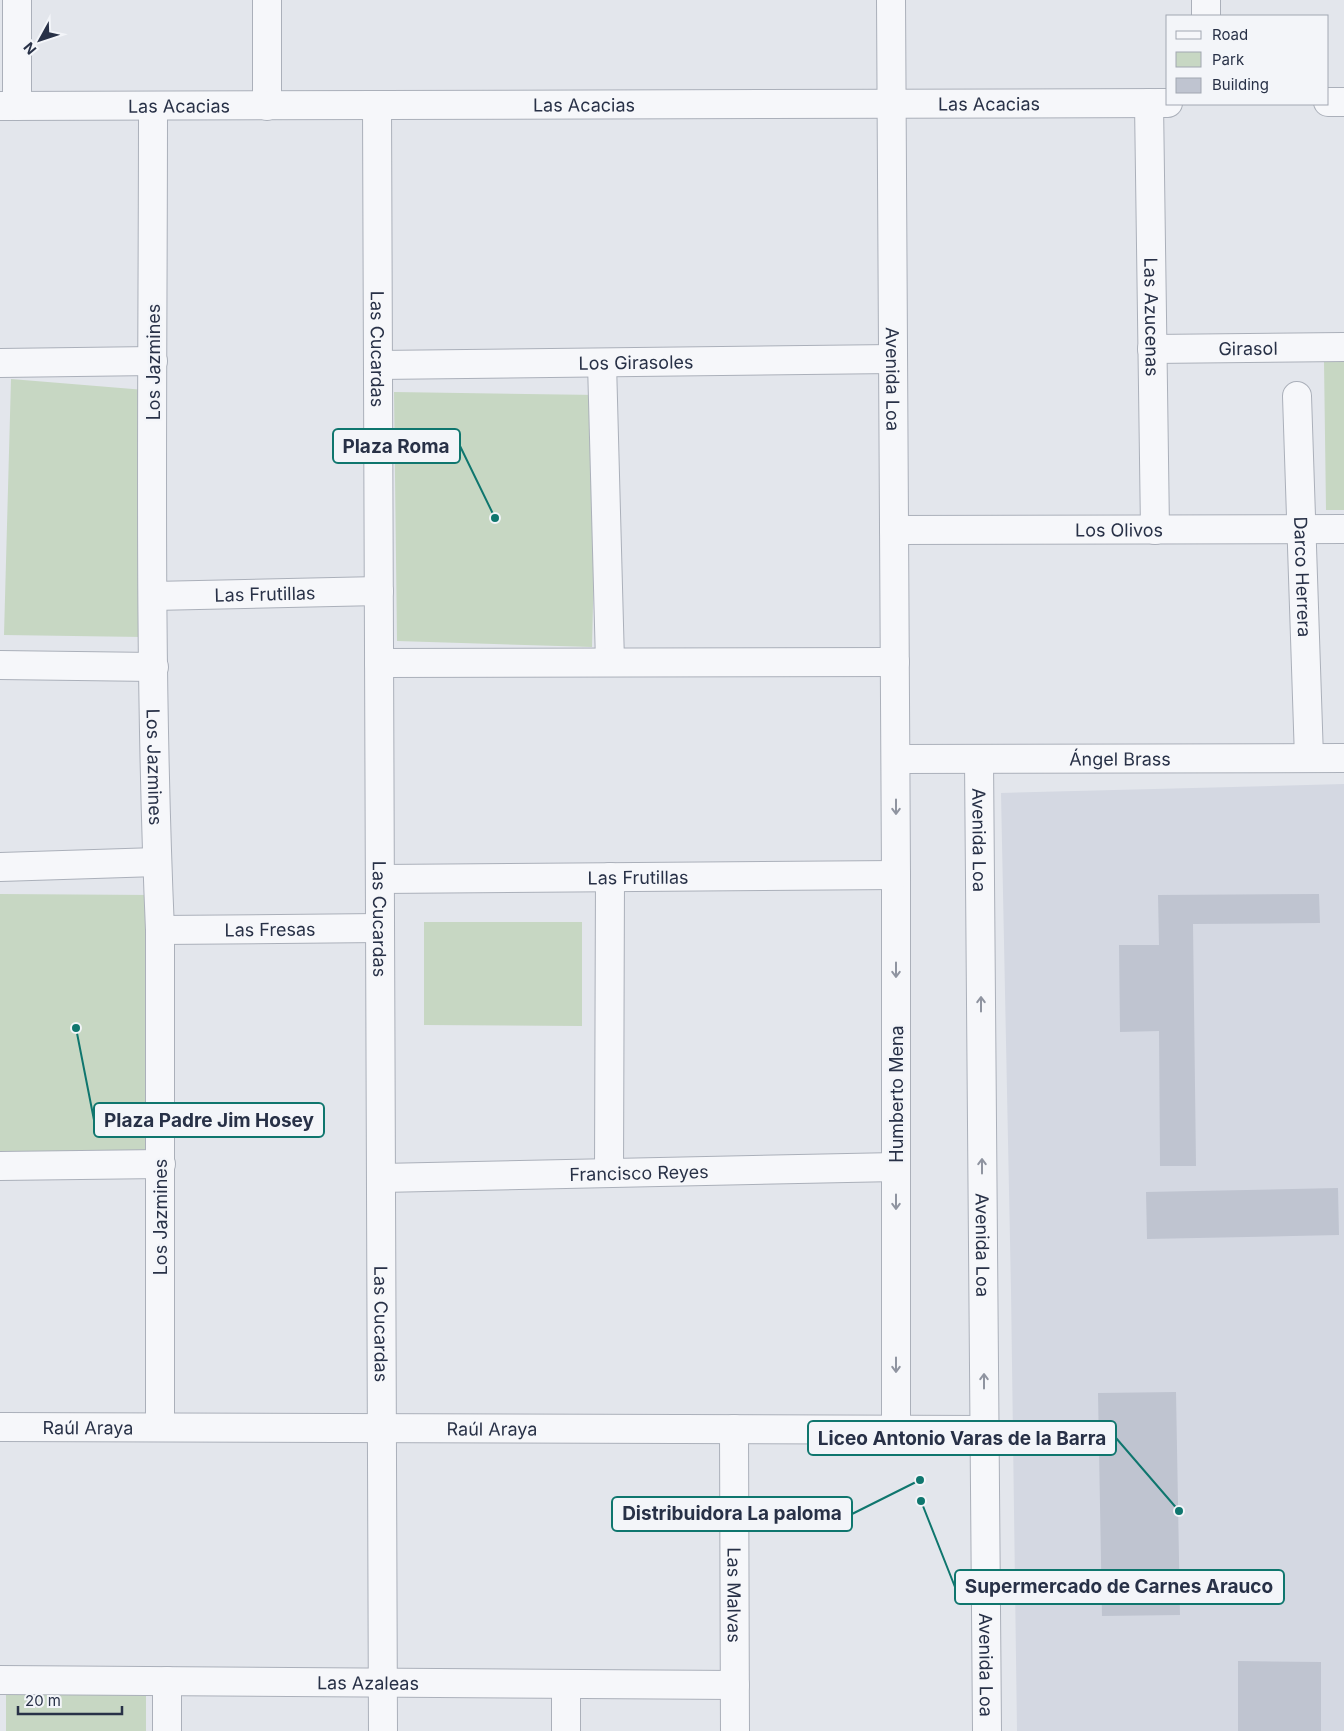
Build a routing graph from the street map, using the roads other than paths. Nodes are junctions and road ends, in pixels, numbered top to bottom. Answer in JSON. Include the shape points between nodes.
{"nodes":[{"id":1,"x":16,"y":0,"type":"edge"},
{"id":2,"x":267,"y":0,"type":"edge"},
{"id":3,"x":891,"y":0,"type":"edge"},
{"id":4,"x":1206,"y":0,"type":"edge"},
{"id":5,"x":1206,"y":15,"type":"edge"},
{"id":6,"x":1329,"y":102,"type":"edge"},
{"id":7,"x":1344,"y":102,"type":"edge"},
{"id":8,"x":1158,"y":103,"type":"edge"},
{"id":9,"x":892,"y":104,"type":"junction"},
{"id":10,"x":8,"y":106,"type":"edge"},
{"id":11,"x":153,"y":106,"type":"junction"},
{"id":12,"x":267,"y":106,"type":"junction"},
{"id":13,"x":377,"y":106,"type":"junction"},
{"id":14,"x":1344,"y":347,"type":"edge"},
{"id":15,"x":1152,"y":349,"type":"junction"},
{"id":16,"x":893,"y":359,"type":"junction"},
{"id":17,"x":153,"y":361,"type":"junction"},
{"id":18,"x":0,"y":362,"type":"edge"},
{"id":19,"x":602,"y":363,"type":"junction"},
{"id":20,"x":378,"y":365,"type":"junction"},
{"id":21,"x":1297,"y":396,"type":"dead end"},
{"id":22,"x":1301,"y":529,"type":"junction"},
{"id":23,"x":1344,"y":529,"type":"edge"},
{"id":24,"x":894,"y":530,"type":"junction"},
{"id":25,"x":1155,"y":530,"type":"junction"},
{"id":26,"x":379,"y":591,"type":"junction"},
{"id":27,"x":153,"y":596,"type":"junction"},
{"id":28,"x":610,"y":662,"type":"junction"},
{"id":29,"x":895,"y":662,"type":"junction"},
{"id":30,"x":379,"y":663,"type":"junction"},
{"id":31,"x":0,"y":665,"type":"edge"},
{"id":32,"x":154,"y":667,"type":"junction"},
{"id":33,"x":1309,"y":758,"type":"junction"},
{"id":34,"x":1344,"y":758,"type":"edge"},
{"id":35,"x":896,"y":759,"type":"junction"},
{"id":36,"x":979,"y":760,"type":"junction"},
{"id":37,"x":157,"y":862,"type":"junction"},
{"id":38,"x":0,"y":867,"type":"edge"},
{"id":39,"x":896,"y":875,"type":"junction"},
{"id":40,"x":610,"y":877,"type":"junction"},
{"id":41,"x":380,"y":879,"type":"junction"},
{"id":42,"x":380,"y":928,"type":"junction"},
{"id":43,"x":160,"y":930,"type":"junction"},
{"id":44,"x":161,"y":1164,"type":"junction"},
{"id":45,"x":0,"y":1166,"type":"edge"},
{"id":46,"x":896,"y":1167,"type":"junction"},
{"id":47,"x":609,"y":1173,"type":"junction"},
{"id":48,"x":381,"y":1178,"type":"junction"},
{"id":49,"x":0,"y":1426,"type":"edge"},
{"id":50,"x":160,"y":1427,"type":"junction"},
{"id":51,"x":382,"y":1428,"type":"junction"},
{"id":52,"x":734,"y":1429,"type":"junction"},
{"id":53,"x":896,"y":1430,"type":"junction"},
{"id":54,"x":984,"y":1430,"type":"junction"},
{"id":55,"x":0,"y":1680,"type":"edge"},
{"id":56,"x":167,"y":1681,"type":"junction"},
{"id":57,"x":382,"y":1683,"type":"junction"},
{"id":58,"x":566,"y":1684,"type":"junction"},
{"id":59,"x":735,"y":1685,"type":"junction"},
{"id":60,"x":167,"y":1731,"type":"edge"},
{"id":61,"x":383,"y":1731,"type":"edge"},
{"id":62,"x":566,"y":1731,"type":"edge"},
{"id":63,"x":735,"y":1731,"type":"edge"},
{"id":64,"x":987,"y":1731,"type":"edge"}],
"edges":[{"from":1,"to":10,"type":"street"},
{"from":2,"to":12,"type":"street"},
{"from":3,"to":9,"type":"street","name":"Avenida Loa"},
{"from":4,"to":5,"type":"street"},
{"from":6,"to":7,"type":"street"},
{"from":8,"to":9,"type":"street","name":"Las Acacias"},
{"from":8,"to":15,"type":"street","name":"Las Azucenas"},
{"from":9,"to":13,"type":"street","name":"Las Acacias"},
{"from":9,"to":16,"type":"street","name":"Avenida Loa"},
{"from":10,"to":11,"type":"street","name":"Las Acacias"},
{"from":11,"to":12,"type":"street","name":"Las Acacias"},
{"from":11,"to":17,"type":"street","name":"Los Jazmines"},
{"from":12,"to":13,"type":"street","name":"Las Acacias"},
{"from":13,"to":20,"type":"street","name":"Las Cucardas"},
{"from":14,"to":15,"type":"street","name":"Girasol"},
{"from":15,"to":25,"type":"street","name":"Las Azucenas"},
{"from":16,"to":19,"type":"street","name":"Los Girasoles"},
{"from":16,"to":24,"type":"street","name":"Avenida Loa"},
{"from":17,"to":18,"type":"street"},
{"from":17,"to":27,"type":"street","name":"Los Jazmines"},
{"from":19,"to":20,"type":"street","name":"Los Girasoles"},
{"from":19,"to":28,"type":"street"},
{"from":20,"to":26,"type":"street","name":"Las Cucardas"},
{"from":21,"to":22,"type":"street","name":"Darco Herrera"},
{"from":22,"to":23,"type":"street","name":"Los Olivos"},
{"from":22,"to":25,"type":"street","name":"Los Olivos"},
{"from":22,"to":33,"type":"street","name":"Darco Herrera"},
{"from":24,"to":25,"type":"street","name":"Los Olivos"},
{"from":24,"to":29,"type":"street","name":"Avenida Loa"},
{"from":26,"to":27,"type":"street","name":"Las Frutillas"},
{"from":26,"to":30,"type":"street","name":"Las Cucardas"},
{"from":27,"to":32,"type":"street","name":"Los Jazmines"},
{"from":28,"to":29,"type":"street"},
{"from":28,"to":30,"type":"street"},
{"from":29,"to":35,"type":"street","name":"Avenida Loa"},
{"from":30,"to":41,"type":"street","name":"Las Cucardas"},
{"from":31,"to":32,"type":"street"},
{"from":32,"to":37,"type":"street","name":"Los Jazmines"},
{"from":33,"to":34,"type":"street","name":"Ángel Brass"},
{"from":33,"to":36,"type":"street","name":"Ángel Brass"},
{"from":35,"to":36,"type":"street","name":"Ángel Brass"},
{"from":35,"to":39,"type":"street","name":"Humberto Mena","one_way":true},
{"from":54,"to":36,"type":"street","name":"Avenida Loa","one_way":true},
{"from":37,"to":38,"type":"street"},
{"from":37,"to":43,"type":"street","name":"Los Jazmines"},
{"from":39,"to":40,"type":"street","name":"Las Frutillas"},
{"from":39,"to":46,"type":"street","name":"Humberto Mena","one_way":true},
{"from":40,"to":41,"type":"street","name":"Las Frutillas"},
{"from":40,"to":47,"type":"street"},
{"from":41,"to":42,"type":"street","name":"Las Cucardas"},
{"from":42,"to":43,"type":"street","name":"Las Fresas"},
{"from":42,"to":48,"type":"street","name":"Las Cucardas"},
{"from":43,"to":44,"type":"street","name":"Los Jazmines"},
{"from":44,"to":45,"type":"street"},
{"from":44,"to":50,"type":"street","name":"Los Jazmines"},
{"from":46,"to":47,"type":"street","name":"Francisco Reyes"},
{"from":46,"to":53,"type":"street","name":"Humberto Mena","one_way":true},
{"from":47,"to":48,"type":"street","name":"Francisco Reyes"},
{"from":48,"to":51,"type":"street","name":"Las Cucardas"},
{"from":49,"to":50,"type":"street","name":"Raúl Araya"},
{"from":50,"to":51,"type":"street","name":"Raúl Araya"},
{"from":51,"to":52,"type":"street","name":"Raúl Araya"},
{"from":51,"to":57,"type":"street","name":"Las Cucardas"},
{"from":52,"to":53,"type":"street","name":"Raúl Araya"},
{"from":52,"to":59,"type":"street","name":"Las Malvas"},
{"from":53,"to":54,"type":"street","name":"Raúl Araya"},
{"from":54,"to":64,"type":"street","name":"Avenida Loa"},
{"from":55,"to":56,"type":"street","name":"Las Azaleas"},
{"from":56,"to":57,"type":"street","name":"Las Azaleas"},
{"from":56,"to":60,"type":"street"},
{"from":57,"to":58,"type":"street","name":"Las Azaleas"},
{"from":57,"to":61,"type":"street","name":"Las Cucardas"},
{"from":58,"to":59,"type":"street","name":"Las Azaleas"},
{"from":58,"to":62,"type":"street"},
{"from":59,"to":63,"type":"street","name":"Las Malvas"}]}
